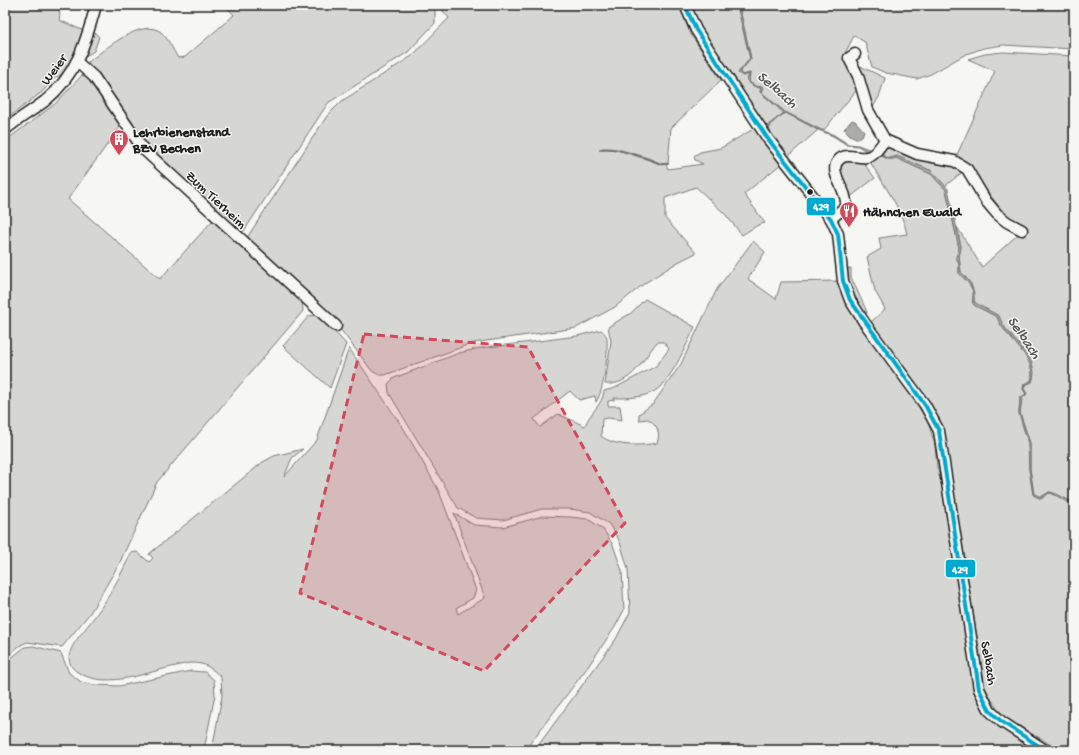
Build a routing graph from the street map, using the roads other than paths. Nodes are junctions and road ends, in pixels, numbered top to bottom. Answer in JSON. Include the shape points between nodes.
{"nodes":[{"id":1,"x":96,"y":5,"type":"edge"},
{"id":2,"x":685,"y":5,"type":"edge"},
{"id":3,"x":855,"y":54,"type":"dead end"},
{"id":4,"x":77,"y":62,"type":"junction"},
{"id":5,"x":5,"y":130,"type":"edge"},
{"id":6,"x":885,"y":140,"type":"junction"},
{"id":7,"x":831,"y":219,"type":"junction"},
{"id":8,"x":1022,"y":230,"type":"dead end"},
{"id":9,"x":336,"y":326,"type":"dead end"},
{"id":10,"x":1045,"y":750,"type":"edge"}],
"edges":[{"from":1,"to":4,"type":"street","name":"Weier"},
{"from":2,"to":7,"type":"street","name":"Selbach","via":[[696,30],[768,139]]},
{"from":3,"to":6,"type":"street","via":[[849,58],[858,76],[868,110]]},
{"from":4,"to":5,"type":"street","name":"Weier","via":[[46,100]]},
{"from":4,"to":9,"type":"street","name":"Zum Tierheim","via":[[94,76],[143,149]]},
{"from":6,"to":7,"type":"street","via":[[868,157],[850,155],[842,157],[836,164],[835,171],[847,199],[846,206]]},
{"from":6,"to":8,"type":"street","via":[[917,154],[954,161],[967,169],[993,209],[1007,222]]},
{"from":7,"to":10,"type":"street","name":"Selbach","via":[[838,234],[843,281],[850,300],[925,405],[939,431],[979,689],[985,702],[1002,722]]}]}
